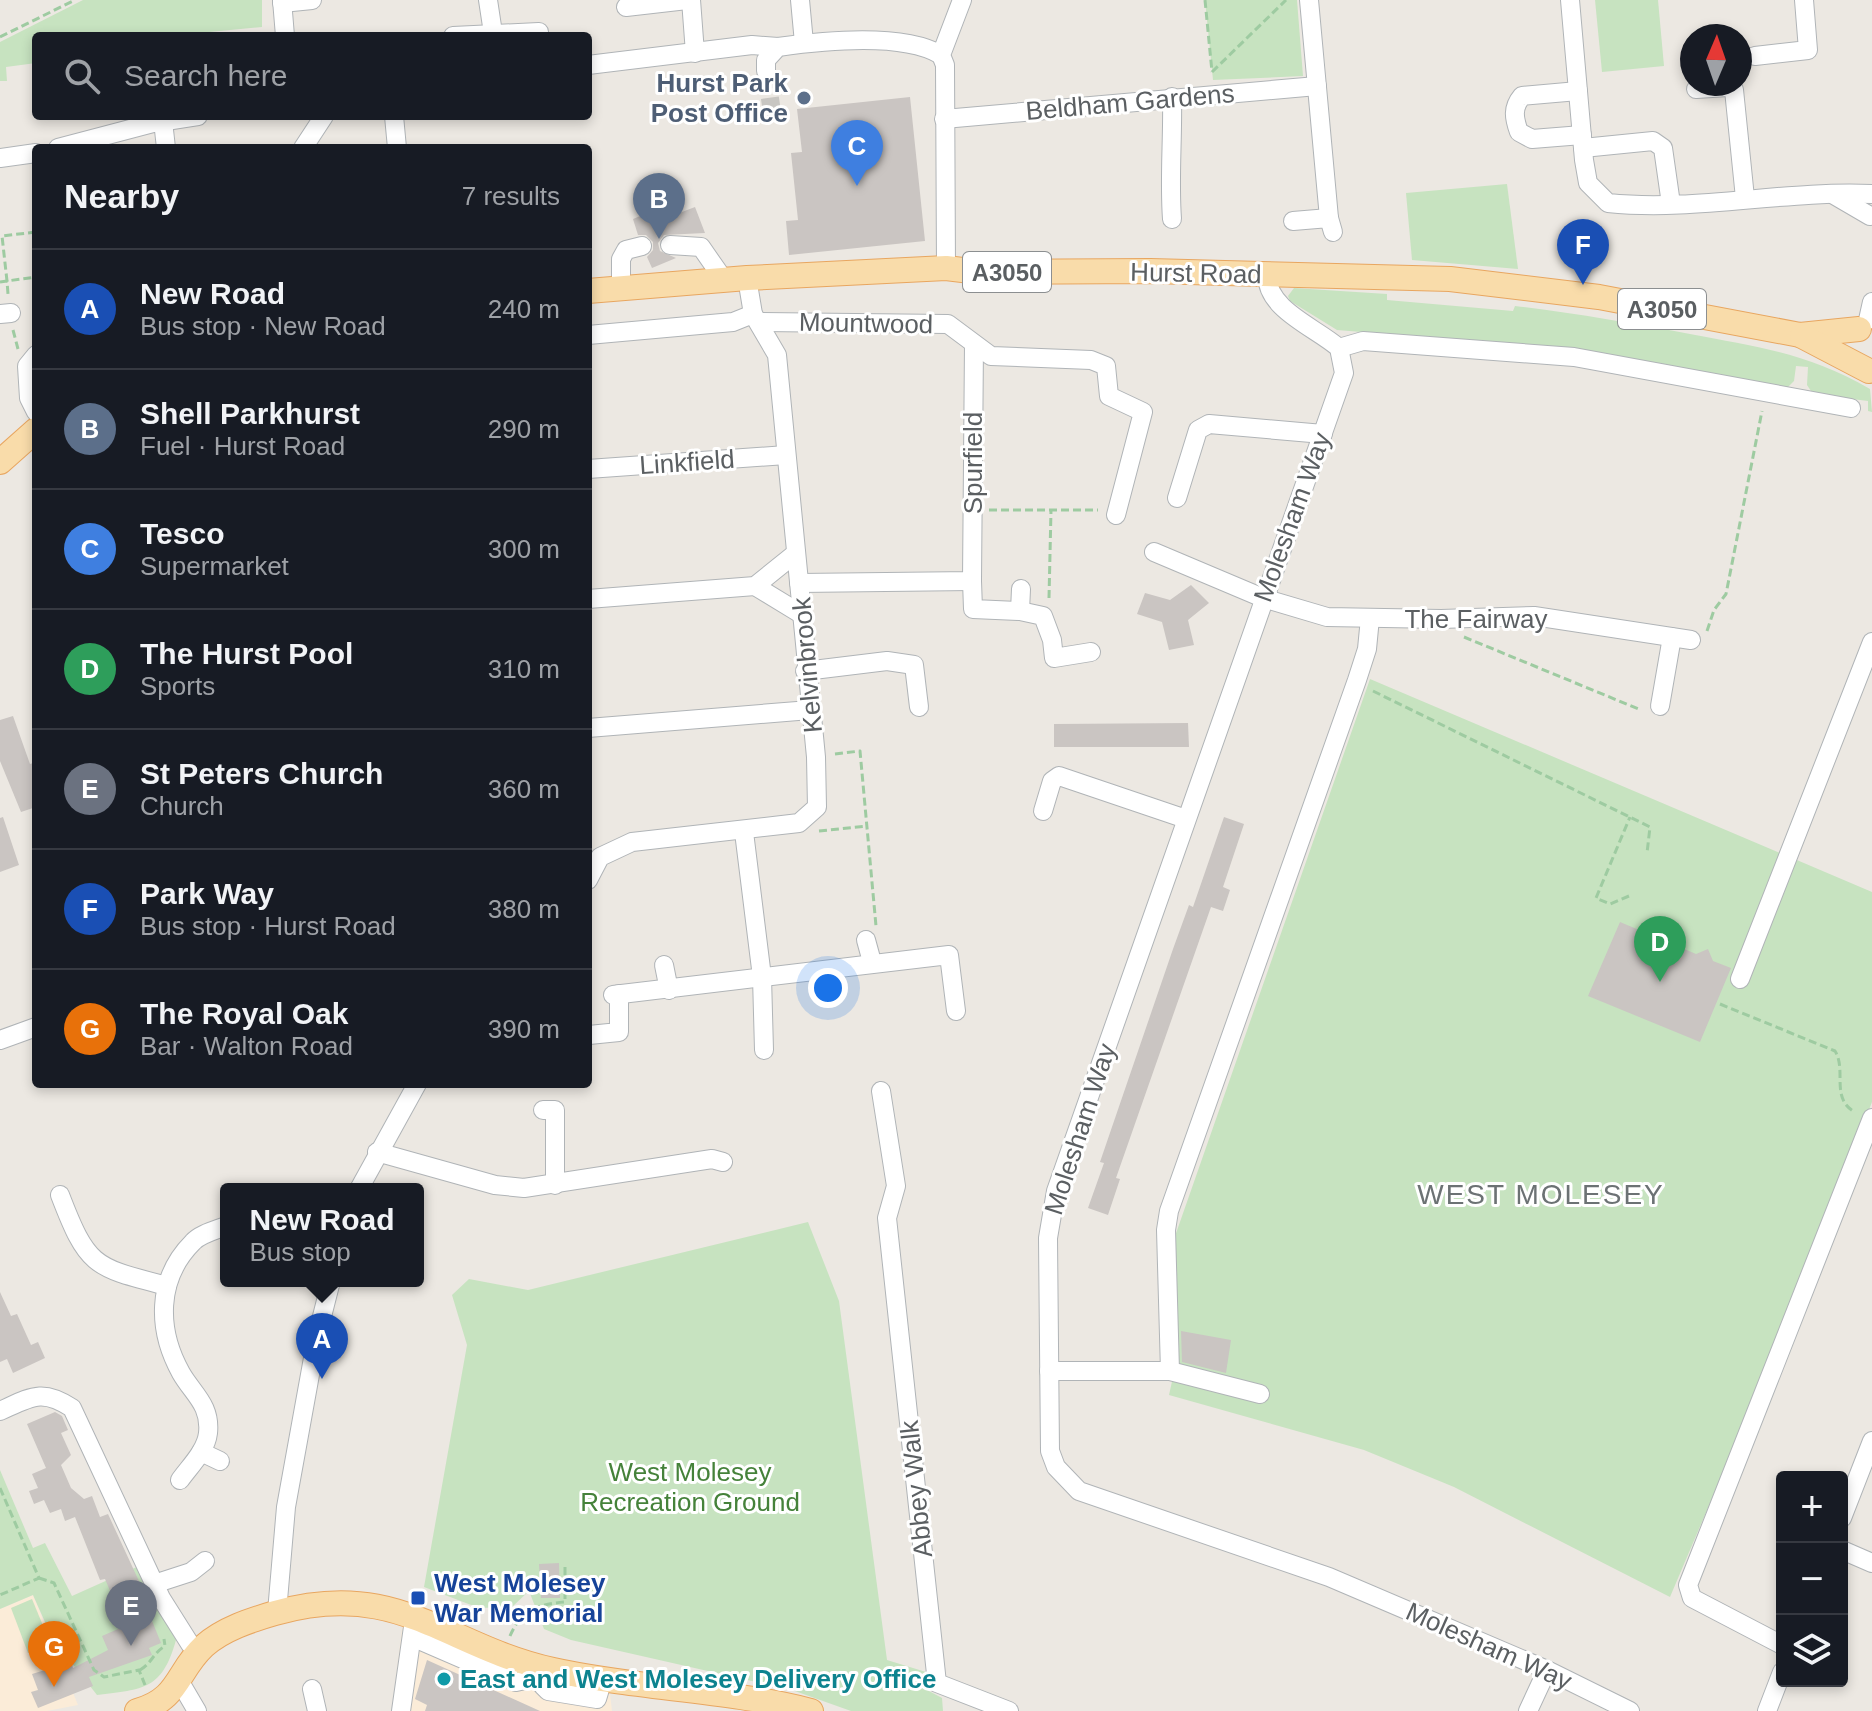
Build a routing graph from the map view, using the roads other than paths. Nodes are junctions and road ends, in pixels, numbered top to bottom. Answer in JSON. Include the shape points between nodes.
{"nodes":[{"id":1,"x":312,"y":0,"type":"edge"},
{"id":2,"x":488,"y":0,"type":"edge"},
{"id":3,"x":689,"y":0,"type":"edge"},
{"id":4,"x":800,"y":0,"type":"edge"},
{"id":5,"x":962,"y":0,"type":"edge"},
{"id":6,"x":1309,"y":0,"type":"edge"},
{"id":7,"x":1570,"y":0,"type":"edge"},
{"id":8,"x":1804,"y":0,"type":"edge"},
{"id":9,"x":282,"y":2,"type":"edge"},
{"id":10,"x":626,"y":7,"type":"dead end"},
{"id":11,"x":285,"y":32,"type":"edge"},
{"id":12,"x":493,"y":32,"type":"edge"},
{"id":13,"x":804,"y":43,"type":"junction"},
{"id":14,"x":695,"y":53,"type":"junction"},
{"id":15,"x":941,"y":55,"type":"junction"},
{"id":16,"x":1755,"y":56,"type":"dead end"},
{"id":17,"x":592,"y":65,"type":"edge"},
{"id":18,"x":1317,"y":86,"type":"junction"},
{"id":19,"x":1578,"y":91,"type":"junction"},
{"id":20,"x":1735,"y":96,"type":"edge"},
{"id":21,"x":1172,"y":97,"type":"junction"},
{"id":22,"x":944,"y":119,"type":"junction"},
{"id":23,"x":170,"y":120,"type":"edge"},
{"id":24,"x":317,"y":120,"type":"edge"},
{"id":25,"x":394,"y":120,"type":"edge"},
{"id":26,"x":163,"y":121,"type":"junction"},
{"id":27,"x":1582,"y":141,"type":"junction"},
{"id":28,"x":74,"y":144,"type":"edge"},
{"id":29,"x":166,"y":144,"type":"edge"},
{"id":30,"x":305,"y":144,"type":"edge"},
{"id":31,"x":397,"y":144,"type":"edge"},
{"id":32,"x":32,"y":154,"type":"edge"},
{"id":33,"x":0,"y":158,"type":"edge"},
{"id":34,"x":1829,"y":192,"type":"junction"},
{"id":35,"x":1872,"y":195,"type":"edge"},
{"id":36,"x":1745,"y":198,"type":"junction"},
{"id":37,"x":1671,"y":204,"type":"junction"},
{"id":38,"x":1871,"y":218,"type":"edge"},
{"id":39,"x":1172,"y":219,"type":"dead end"},
{"id":40,"x":1293,"y":221,"type":"dead end"},
{"id":41,"x":670,"y":245,"type":"dead end"},
{"id":42,"x":642,"y":246,"type":"dead end"},
{"id":43,"x":946,"y":268,"type":"junction"},
{"id":44,"x":1267,"y":275,"type":"junction"},
{"id":45,"x":735,"y":279,"type":"junction"},
{"id":46,"x":621,"y":288,"type":"junction"},
{"id":47,"x":592,"y":291,"type":"edge"},
{"id":48,"x":1868,"y":317,"type":"edge"},
{"id":49,"x":756,"y":318,"type":"junction"},
{"id":50,"x":592,"y":335,"type":"edge"},
{"id":51,"x":1800,"y":335,"type":"junction"},
{"id":52,"x":974,"y":344,"type":"junction"},
{"id":53,"x":1339,"y":348,"type":"junction"},
{"id":54,"x":32,"y":360,"type":"edge"},
{"id":55,"x":1870,"y":372,"type":"edge"},
{"id":56,"x":32,"y":404,"type":"edge"},
{"id":57,"x":1851,"y":408,"type":"dead end"},
{"id":58,"x":32,"y":434,"type":"edge"},
{"id":59,"x":1323,"y":434,"type":"junction"},
{"id":60,"x":786,"y":455,"type":"junction"},
{"id":61,"x":0,"y":462,"type":"edge"},
{"id":62,"x":592,"y":469,"type":"edge"},
{"id":63,"x":1177,"y":498,"type":"dead end"},
{"id":64,"x":1117,"y":513,"type":"road end"},
{"id":65,"x":1154,"y":552,"type":"dead end"},
{"id":66,"x":796,"y":553,"type":"junction"},
{"id":67,"x":972,"y":581,"type":"junction"},
{"id":68,"x":799,"y":583,"type":"junction"},
{"id":69,"x":755,"y":586,"type":"junction"},
{"id":70,"x":1021,"y":589,"type":"dead end"},
{"id":71,"x":1263,"y":598,"type":"junction"},
{"id":72,"x":592,"y":599,"type":"edge"},
{"id":73,"x":1020,"y":611,"type":"junction"},
{"id":74,"x":801,"y":614,"type":"junction"},
{"id":75,"x":1370,"y":618,"type":"junction"},
{"id":76,"x":1872,"y":642,"type":"edge"},
{"id":77,"x":1091,"y":652,"type":"dead end"},
{"id":78,"x":805,"y":671,"type":"junction"},
{"id":79,"x":919,"y":707,"type":"dead end"},
{"id":80,"x":1650,"y":708,"type":"road end"},
{"id":81,"x":810,"y":710,"type":"junction"},
{"id":82,"x":592,"y":728,"type":"edge"},
{"id":83,"x":1043,"y":811,"type":"dead end"},
{"id":84,"x":1186,"y":819,"type":"junction"},
{"id":85,"x":744,"y":832,"type":"junction"},
{"id":86,"x":592,"y":872,"type":"edge"},
{"id":87,"x":866,"y":940,"type":"road end"},
{"id":88,"x":872,"y":962,"type":"junction"},
{"id":89,"x":664,"y":965,"type":"dead end"},
{"id":90,"x":762,"y":977,"type":"junction"},
{"id":91,"x":1740,"y":979,"type":"dead end"},
{"id":92,"x":669,"y":990,"type":"junction"},
{"id":93,"x":956,"y":1011,"type":"dead end"},
{"id":94,"x":32,"y":1028,"type":"edge"},
{"id":95,"x":592,"y":1035,"type":"edge"},
{"id":96,"x":0,"y":1040,"type":"edge"},
{"id":97,"x":764,"y":1050,"type":"dead end"},
{"id":98,"x":415,"y":1088,"type":"edge"},
{"id":99,"x":881,"y":1091,"type":"dead end"},
{"id":100,"x":543,"y":1110,"type":"dead end"},
{"id":101,"x":1872,"y":1119,"type":"edge"},
{"id":102,"x":377,"y":1152,"type":"junction"},
{"id":103,"x":723,"y":1162,"type":"dead end"},
{"id":104,"x":362,"y":1183,"type":"edge"},
{"id":105,"x":555,"y":1185,"type":"junction"},
{"id":106,"x":68,"y":1200,"type":"dead end"},
{"id":107,"x":220,"y":1229,"type":"edge"},
{"id":108,"x":167,"y":1286,"type":"junction"},
{"id":109,"x":330,"y":1287,"type":"edge"},
{"id":110,"x":1049,"y":1371,"type":"junction"},
{"id":111,"x":1170,"y":1371,"type":"junction"},
{"id":112,"x":1260,"y":1394,"type":"dead end"},
{"id":113,"x":0,"y":1411,"type":"edge"},
{"id":114,"x":1872,"y":1441,"type":"edge"},
{"id":115,"x":201,"y":1452,"type":"junction"},
{"id":116,"x":220,"y":1461,"type":"dead end"},
{"id":117,"x":180,"y":1480,"type":"dead end"},
{"id":118,"x":1848,"y":1503,"type":"edge"},
{"id":119,"x":1848,"y":1553,"type":"edge"},
{"id":120,"x":205,"y":1561,"type":"dead end"},
{"id":121,"x":1872,"y":1563,"type":"edge"},
{"id":122,"x":154,"y":1584,"type":"junction"},
{"id":123,"x":288,"y":1610,"type":"junction"},
{"id":124,"x":413,"y":1626,"type":"junction"},
{"id":125,"x":1776,"y":1642,"type":"edge"},
{"id":126,"x":199,"y":1652,"type":"junction"},
{"id":127,"x":539,"y":1667,"type":"junction"},
{"id":128,"x":1547,"y":1670,"type":"junction"},
{"id":129,"x":180,"y":1682,"type":"junction"},
{"id":130,"x":1776,"y":1687,"type":"edge"},
{"id":131,"x":312,"y":1689,"type":"dead end"},
{"id":132,"x":966,"y":1704,"type":"edge"},
{"id":133,"x":154,"y":1708,"type":"edge"},
{"id":134,"x":197,"y":1711,"type":"edge"},
{"id":135,"x":317,"y":1711,"type":"edge"},
{"id":136,"x":401,"y":1711,"type":"edge"},
{"id":137,"x":811,"y":1711,"type":"edge"},
{"id":138,"x":1009,"y":1711,"type":"edge"},
{"id":139,"x":1528,"y":1711,"type":"edge"},
{"id":140,"x":1630,"y":1711,"type":"edge"},
{"id":141,"x":1767,"y":1711,"type":"edge"}],
"edges":[{"from":1,"to":9,"type":"street"},
{"from":2,"to":12,"type":"street"},
{"from":3,"to":10,"type":"street"},
{"from":3,"to":14,"type":"street"},
{"from":4,"to":13,"type":"street"},
{"from":5,"to":15,"type":"street"},
{"from":6,"to":18,"type":"street"},
{"from":7,"to":19,"type":"street"},
{"from":8,"to":16,"type":"street","via":[[1808,50]]},
{"from":9,"to":11,"type":"street"},
{"from":13,"to":14,"type":"street","via":[[770,59],[752,45]]},
{"from":13,"to":15,"type":"street","via":[[868,40],[919,46]]},
{"from":14,"to":17,"type":"street"},
{"from":15,"to":22,"type":"street"},
{"from":18,"to":21,"type":"street","name":"Beldham Gardens"},
{"from":18,"to":40,"type":"street","via":[[1331,225]]},
{"from":19,"to":27,"type":"street"},
{"from":19,"to":27,"type":"street","via":[[1522,96],[1514,119],[1519,132],[1532,139]]},
{"from":20,"to":36,"type":"street"},
{"from":21,"to":22,"type":"street","name":"Beldham Gardens"},
{"from":21,"to":39,"type":"street"},
{"from":22,"to":43,"type":"street"},
{"from":23,"to":26,"type":"street"},
{"from":24,"to":30,"type":"street"},
{"from":25,"to":31,"type":"street"},
{"from":26,"to":28,"type":"street"},
{"from":26,"to":29,"type":"street"},
{"from":27,"to":37,"type":"street","via":[[1588,183],[1608,203]]},
{"from":27,"to":37,"type":"street","via":[[1653,141],[1663,148]]},
{"from":32,"to":33,"type":"street"},
{"from":34,"to":35,"type":"street"},
{"from":34,"to":36,"type":"street"},
{"from":34,"to":38,"type":"street"},
{"from":35,"to":38,"type":"street"},
{"from":36,"to":37,"type":"street"},
{"from":41,"to":45,"type":"street","via":[[701,247]]},
{"from":42,"to":46,"type":"street","via":[[626,250],[621,259]]},
{"from":43,"to":44,"type":"main road","name":"Hurst Road","number":"A3050"},
{"from":43,"to":45,"type":"main road","name":"Hurst Road","number":"A3050"},
{"from":44,"to":51,"type":"main road","name":"Hurst Road","number":"A3050","via":[[1450,279],[1563,291]]},
{"from":44,"to":53,"type":"street","via":[[1267,289],[1277,302]]},
{"from":45,"to":46,"type":"main road","name":"Hurst Road","number":"A3050"},
{"from":45,"to":49,"type":"street","name":"Kelvinbrook"},
{"from":46,"to":47,"type":"main road","name":"Hurst Road","number":"A3050"},
{"from":48,"to":51,"type":"main road","name":"Hurst Road","number":"A3050"},
{"from":48,"to":55,"type":"main road","via":[[1856,353]]},
{"from":49,"to":50,"type":"street"},
{"from":49,"to":52,"type":"street","name":"Mountwood","via":[[948,324]]},
{"from":49,"to":60,"type":"street","name":"Kelvinbrook","via":[[777,355]]},
{"from":51,"to":55,"type":"main road","name":"Hurst Road","number":"A3050"},
{"from":52,"to":64,"type":"street","name":"Mountwood","via":[[991,356],[1091,360],[1106,366],[1109,396],[1143,412]]},
{"from":52,"to":67,"type":"street","name":"Spurfield"},
{"from":53,"to":57,"type":"street","via":[[1363,341],[1537,353]]},
{"from":53,"to":59,"type":"street","name":"Molesham Way","via":[[1344,373]]},
{"from":54,"to":56,"type":"street","via":[[27,366]]},
{"from":58,"to":61,"type":"main road"},
{"from":59,"to":63,"type":"street","via":[[1209,424],[1198,430]]},
{"from":59,"to":71,"type":"street","name":"Molesham Way"},
{"from":60,"to":62,"type":"street","name":"Linkfield"},
{"from":60,"to":66,"type":"street","name":"Kelvinbrook"},
{"from":65,"to":71,"type":"street","name":"The Fairway"},
{"from":66,"to":68,"type":"street","name":"Kelvinbrook"},
{"from":66,"to":69,"type":"street"},
{"from":67,"to":68,"type":"street"},
{"from":67,"to":73,"type":"street","name":"Spurfield","via":[[973,609]]},
{"from":68,"to":74,"type":"street","name":"Kelvinbrook"},
{"from":69,"to":72,"type":"street"},
{"from":69,"to":74,"type":"street"},
{"from":70,"to":73,"type":"street"},
{"from":71,"to":75,"type":"street","name":"The Fairway","via":[[1327,617]]},
{"from":71,"to":84,"type":"street","name":"Molesham Way"},
{"from":73,"to":77,"type":"street","name":"Spurfield","via":[[1043,616],[1054,658]]},
{"from":74,"to":78,"type":"street","name":"Kelvinbrook"},
{"from":75,"to":80,"type":"street","name":"The Fairway","via":[[1534,616],[1682,639]]},
{"from":75,"to":111,"type":"street","via":[[1357,680],[1169,1211]]},
{"from":76,"to":91,"type":"street"},
{"from":78,"to":79,"type":"street","via":[[887,661],[914,665]]},
{"from":78,"to":81,"type":"street","name":"Kelvinbrook"},
{"from":81,"to":82,"type":"street"},
{"from":81,"to":85,"type":"street","name":"Kelvinbrook","via":[[817,807],[799,823]]},
{"from":83,"to":84,"type":"street","via":[[1052,781],[1059,776]]},
{"from":84,"to":110,"type":"street","name":"Molesham Way","via":[[1056,1191],[1048,1238]]},
{"from":85,"to":86,"type":"street","via":[[632,842],[600,857]]},
{"from":85,"to":90,"type":"street"},
{"from":87,"to":88,"type":"street"},
{"from":88,"to":90,"type":"street"},
{"from":88,"to":93,"type":"street","via":[[949,955]]},
{"from":89,"to":92,"type":"street"},
{"from":90,"to":92,"type":"street"},
{"from":90,"to":97,"type":"street"},
{"from":92,"to":95,"type":"street","via":[[616,994],[619,1032]]},
{"from":94,"to":96,"type":"street"},
{"from":98,"to":102,"type":"street"},
{"from":99,"to":132,"type":"street","name":"Abbey Walk","via":[[896,1186],[887,1218],[937,1683]]},
{"from":100,"to":105,"type":"street","via":[[555,1110]]},
{"from":101,"to":125,"type":"street","via":[[1688,1585],[1692,1598]]},
{"from":102,"to":104,"type":"street"},
{"from":102,"to":105,"type":"street","via":[[495,1185]]},
{"from":103,"to":105,"type":"street","via":[[712,1159]]},
{"from":106,"to":108,"type":"street","via":[[87,1255],[103,1269]]},
{"from":107,"to":108,"type":"street","via":[[194,1240]]},
{"from":108,"to":115,"type":"street","via":[[162,1305],[165,1337],[208,1417]]},
{"from":109,"to":123,"type":"street","via":[[286,1507],[283,1564]]},
{"from":110,"to":111,"type":"street"},
{"from":110,"to":128,"type":"street","name":"Molesham Way","via":[[1050,1451],[1056,1467],[1079,1491],[1329,1577]]},
{"from":111,"to":112,"type":"street"},
{"from":113,"to":122,"type":"street","via":[[52,1394],[72,1408]]},
{"from":114,"to":118,"type":"street"},
{"from":115,"to":116,"type":"street"},
{"from":115,"to":117,"type":"street"},
{"from":119,"to":121,"type":"street"},
{"from":120,"to":122,"type":"street","via":[[191,1572]]},
{"from":122,"to":126,"type":"street"},
{"from":123,"to":124,"type":"main road","via":[[358,1603]]},
{"from":123,"to":126,"type":"main road","via":[[232,1629]]},
{"from":124,"to":127,"type":"main road"},
{"from":124,"to":127,"type":"street","via":[[516,1682]]},
{"from":124,"to":136,"type":"street"},
{"from":126,"to":129,"type":"main road"},
{"from":127,"to":137,"type":"main road"},
{"from":128,"to":139,"type":"street"},
{"from":128,"to":140,"type":"street","name":"Molesham Way"},
{"from":129,"to":133,"type":"main road"},
{"from":129,"to":134,"type":"street"},
{"from":130,"to":141,"type":"street"},
{"from":131,"to":135,"type":"street"},
{"from":132,"to":138,"type":"street","name":"Abbey Walk"}]}
